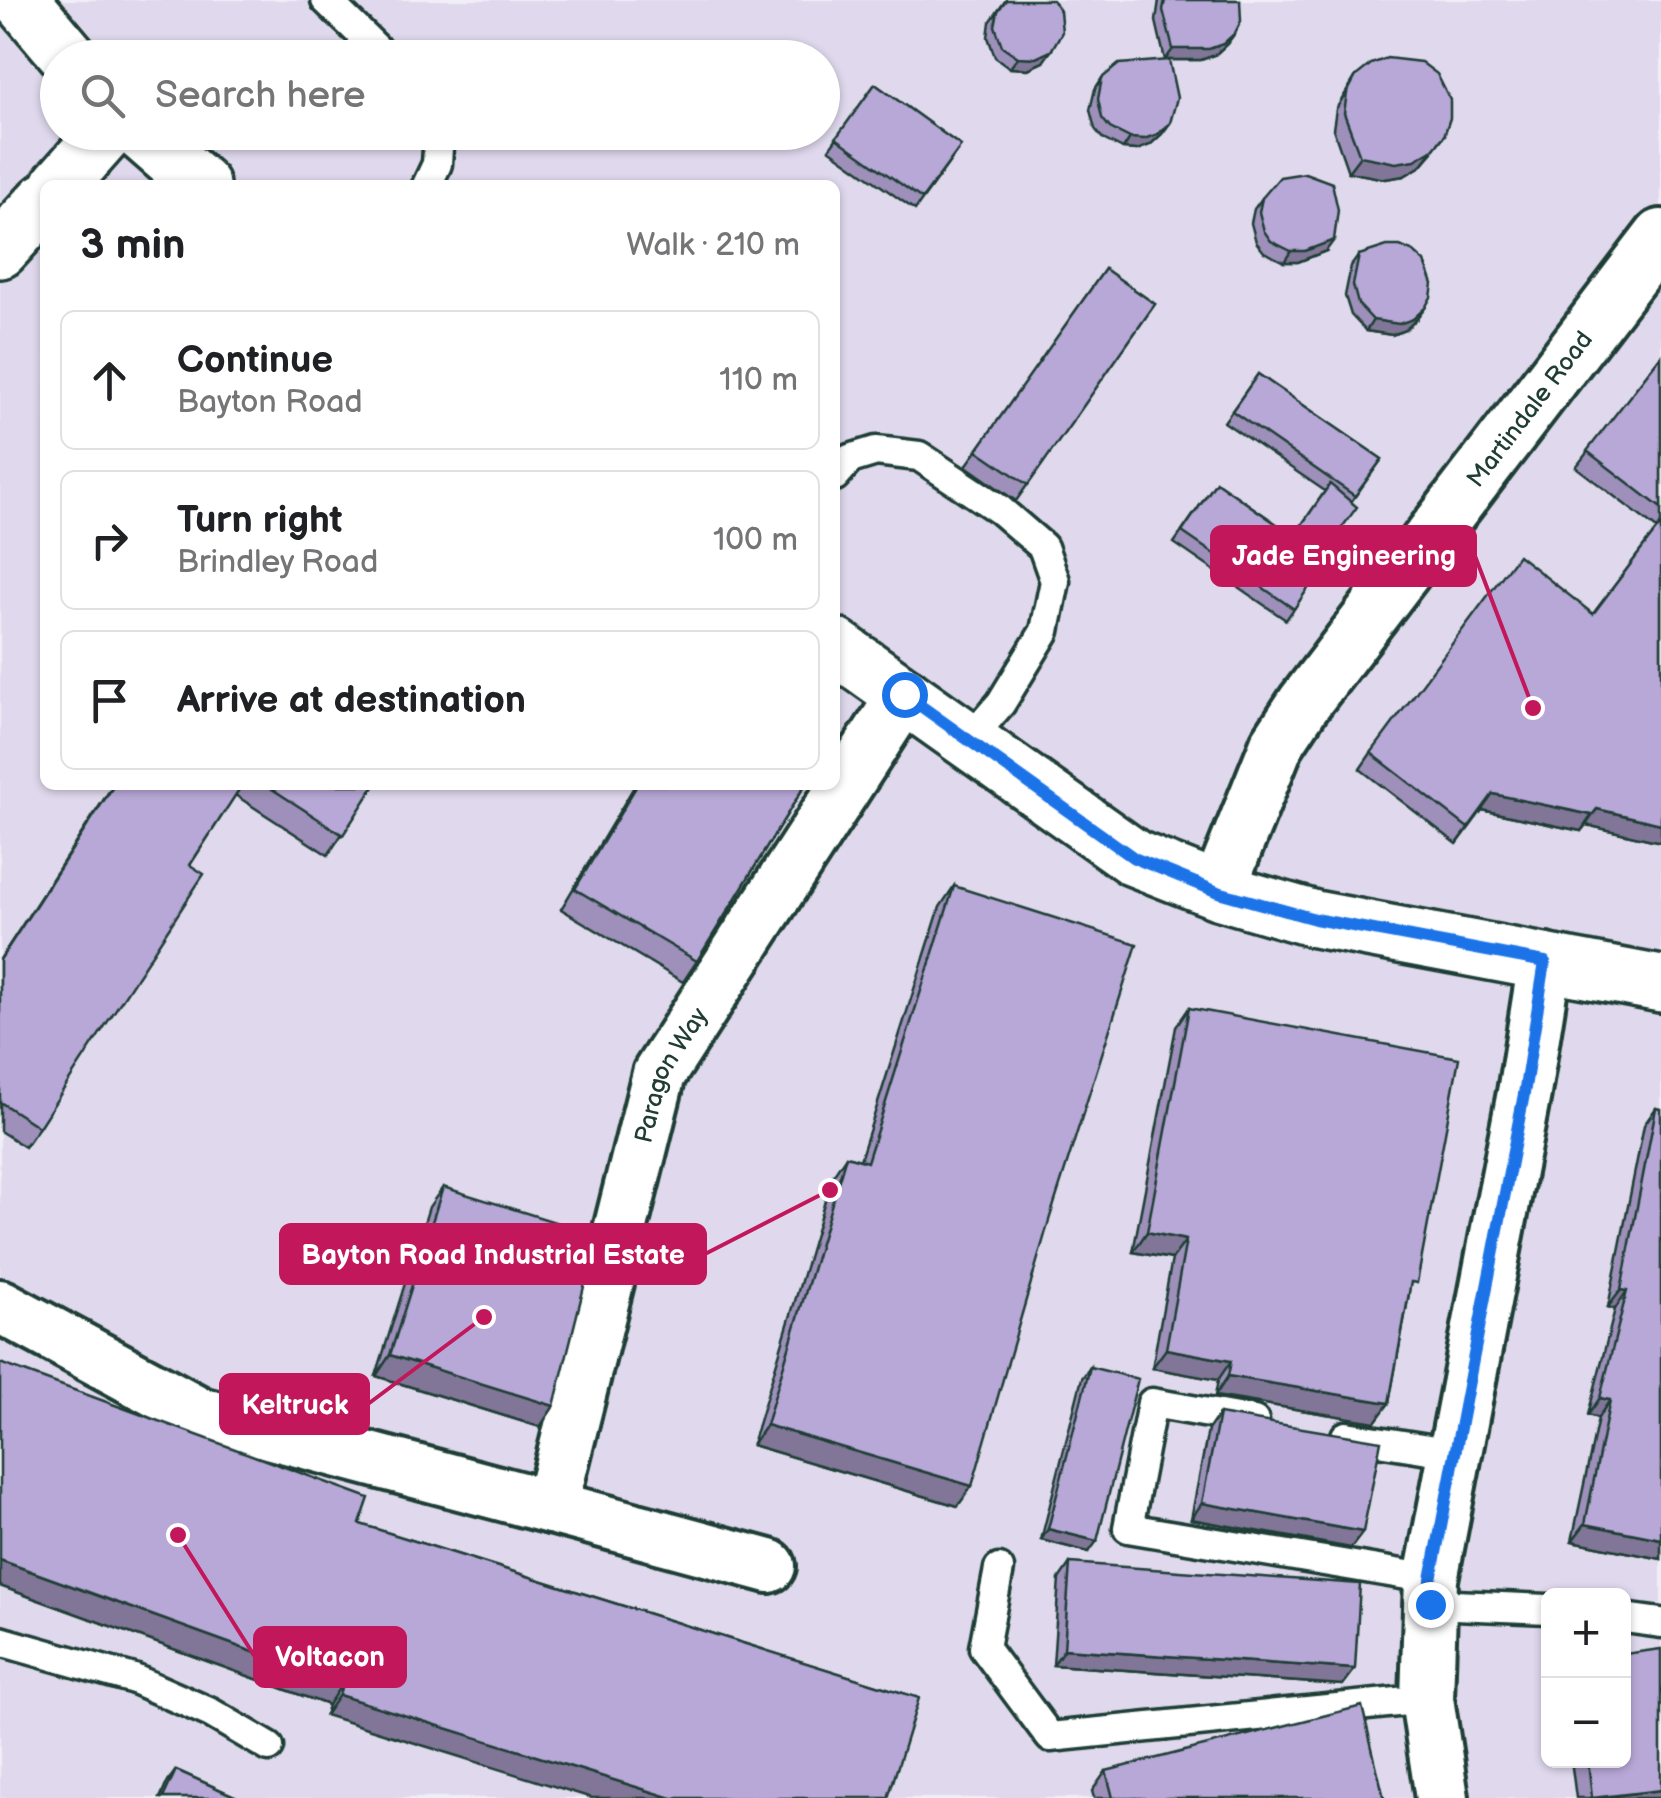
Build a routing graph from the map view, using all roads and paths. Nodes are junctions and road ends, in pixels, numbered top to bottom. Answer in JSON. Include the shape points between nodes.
{"nodes":[{"id":1,"x":20,"y":0,"type":"edge"},
{"id":2,"x":326,"y":0,"type":"edge"},
{"id":3,"x":54,"y":40,"type":"edge"},
{"id":4,"x":367,"y":40,"type":"edge"},
{"id":5,"x":90,"y":150,"type":"edge"},
{"id":6,"x":160,"y":150,"type":"edge"},
{"id":7,"x":438,"y":150,"type":"edge"},
{"id":8,"x":64,"y":180,"type":"edge"},
{"id":9,"x":194,"y":180,"type":"edge"},
{"id":10,"x":429,"y":180,"type":"edge"},
{"id":11,"x":40,"y":206,"type":"edge"},
{"id":12,"x":1661,"y":236,"type":"edge"},
{"id":13,"x":0,"y":250,"type":"edge"},
{"id":14,"x":840,"y":470,"type":"edge"},
{"id":15,"x":840,"y":649,"type":"edge"},
{"id":16,"x":904,"y":694,"type":"junction"},
{"id":17,"x":968,"y":741,"type":"junction"},
{"id":18,"x":1218,"y":892,"type":"junction"},
{"id":19,"x":1545,"y":962,"type":"junction"},
{"id":20,"x":1661,"y":984,"type":"edge"},
{"id":21,"x":0,"y":1306,"type":"edge"},
{"id":22,"x":1272,"y":1424,"type":"edge"},
{"id":23,"x":1327,"y":1433,"type":"edge"},
{"id":24,"x":1454,"y":1453,"type":"junction"},
{"id":25,"x":551,"y":1507,"type":"junction"},
{"id":26,"x":769,"y":1566,"type":"dead end"},
{"id":27,"x":999,"y":1569,"type":"dead end"},
{"id":28,"x":1431,"y":1592,"type":"junction"},
{"id":29,"x":1541,"y":1608,"type":"edge"},
{"id":30,"x":1631,"y":1619,"type":"edge"},
{"id":31,"x":1661,"y":1624,"type":"edge"},
{"id":32,"x":0,"y":1642,"type":"edge"},
{"id":33,"x":1426,"y":1700,"type":"junction"},
{"id":34,"x":269,"y":1747,"type":"dead end"},
{"id":35,"x":1442,"y":1798,"type":"edge"}],
"edges":[{"from":1,"to":3,"type":"street"},
{"from":2,"to":4,"type":"lane"},
{"from":5,"to":8,"type":"street"},
{"from":6,"to":9,"type":"street"},
{"from":7,"to":10,"type":"lane"},
{"from":11,"to":13,"type":"street"},
{"from":12,"to":18,"type":"street","name":"Martindale Road","via":[[1304,703],[1278,744]]},
{"from":14,"to":17,"type":"lane","via":[[850,459],[876,451],[919,456],[1043,547],[1055,580],[1045,631],[1001,703]]},
{"from":15,"to":16,"type":"street"},
{"from":16,"to":17,"type":"street"},
{"from":16,"to":25,"type":"street","name":"Paragon Way","via":[[659,1074]]},
{"from":17,"to":18,"type":"street","via":[[1134,858]]},
{"from":18,"to":19,"type":"street","via":[[1315,919]]},
{"from":19,"to":20,"type":"street"},
{"from":19,"to":24,"type":"street"},
{"from":21,"to":25,"type":"street","via":[[200,1414]]},
{"from":22,"to":28,"type":"lane","via":[[1152,1403],[1128,1528]]},
{"from":23,"to":24,"type":"lane"},
{"from":24,"to":28,"type":"street"},
{"from":25,"to":26,"type":"street"},
{"from":27,"to":33,"type":"lane","via":[[984,1648],[1050,1738]]},
{"from":28,"to":29,"type":"lane"},
{"from":28,"to":33,"type":"street"},
{"from":30,"to":31,"type":"lane"},
{"from":32,"to":34,"type":"lane","via":[[134,1679]]},
{"from":33,"to":35,"type":"street"}]}
